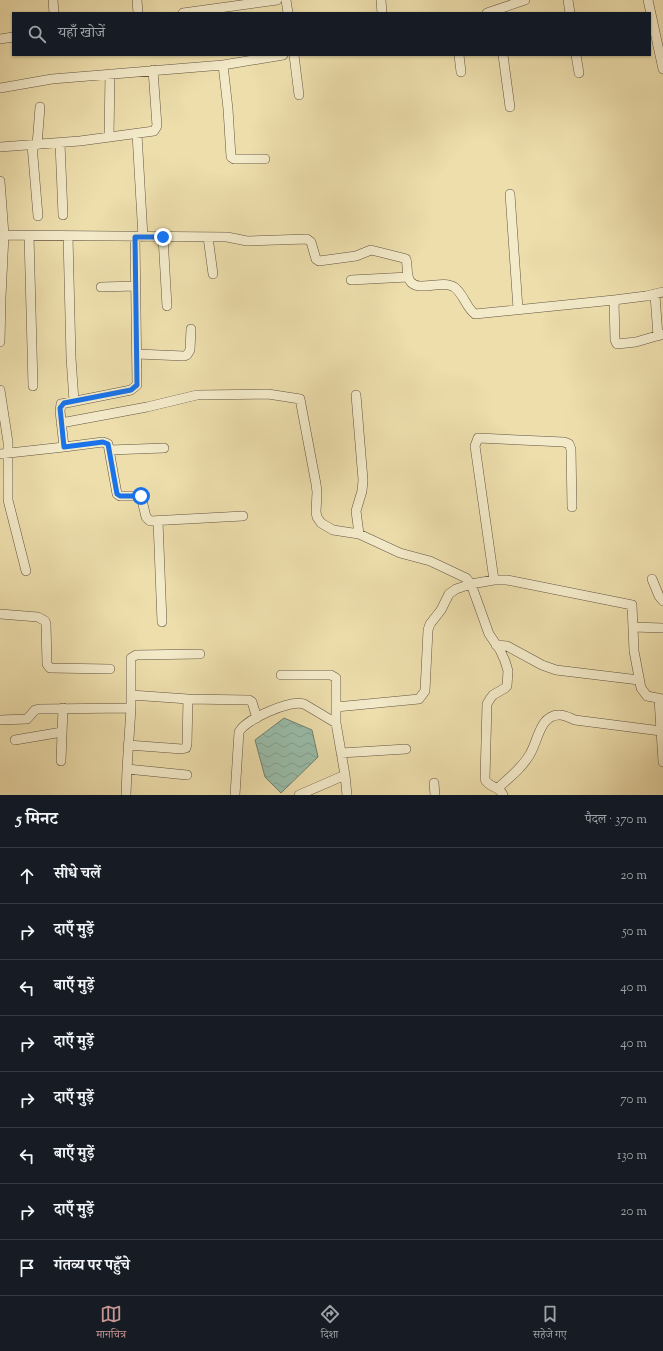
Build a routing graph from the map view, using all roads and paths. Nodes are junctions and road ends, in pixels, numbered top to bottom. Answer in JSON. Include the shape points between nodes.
{"nodes":[{"id":1,"x":53,"y":0,"type":"edge"},
{"id":2,"x":137,"y":0,"type":"edge"},
{"id":3,"x":277,"y":0,"type":"edge"},
{"id":4,"x":286,"y":0,"type":"edge"},
{"id":5,"x":381,"y":0,"type":"edge"},
{"id":6,"x":525,"y":0,"type":"edge"},
{"id":7,"x":568,"y":0,"type":"edge"},
{"id":8,"x":648,"y":0,"type":"edge"},
{"id":9,"x":224,"y":4,"type":"edge"},
{"id":10,"x":497,"y":11,"type":"edge"},
{"id":11,"x":54,"y":12,"type":"edge"},
{"id":12,"x":138,"y":12,"type":"edge"},
{"id":13,"x":188,"y":12,"type":"edge"},
{"id":14,"x":288,"y":12,"type":"edge"},
{"id":15,"x":382,"y":12,"type":"edge"},
{"id":16,"x":570,"y":12,"type":"edge"},
{"id":17,"x":651,"y":12,"type":"edge"},
{"id":18,"x":651,"y":14,"type":"edge"},
{"id":19,"x":12,"y":37,"type":"edge"},
{"id":20,"x":0,"y":39,"type":"edge"},
{"id":21,"x":277,"y":56,"type":"edge"},
{"id":22,"x":294,"y":56,"type":"edge"},
{"id":23,"x":459,"y":56,"type":"edge"},
{"id":24,"x":503,"y":56,"type":"edge"},
{"id":25,"x":576,"y":56,"type":"edge"},
{"id":26,"x":223,"y":65,"type":"junction"},
{"id":27,"x":663,"y":69,"type":"edge"},
{"id":28,"x":153,"y":70,"type":"junction"},
{"id":29,"x":460,"y":72,"type":"dead end"},
{"id":30,"x":579,"y":73,"type":"dead end"},
{"id":31,"x":110,"y":74,"type":"junction"},
{"id":32,"x":0,"y":88,"type":"edge"},
{"id":33,"x":299,"y":95,"type":"dead end"},
{"id":34,"x":40,"y":106,"type":"dead end"},
{"id":35,"x":510,"y":108,"type":"dead end"},
{"id":36,"x":137,"y":134,"type":"junction"},
{"id":37,"x":108,"y":137,"type":"junction"},
{"id":38,"x":60,"y":143,"type":"junction"},
{"id":39,"x":35,"y":145,"type":"junction"},
{"id":40,"x":0,"y":147,"type":"edge"},
{"id":41,"x":265,"y":159,"type":"dead end"},
{"id":42,"x":0,"y":181,"type":"edge"},
{"id":43,"x":510,"y":194,"type":"dead end"},
{"id":44,"x":63,"y":215,"type":"dead end"},
{"id":45,"x":38,"y":216,"type":"dead end"},
{"id":46,"x":4,"y":235,"type":"junction"},
{"id":47,"x":29,"y":235,"type":"junction"},
{"id":48,"x":68,"y":236,"type":"junction"},
{"id":49,"x":139,"y":237,"type":"junction"},
{"id":50,"x":163,"y":237,"type":"junction"},
{"id":51,"x":208,"y":237,"type":"junction"},
{"id":52,"x":213,"y":274,"type":"dead end"},
{"id":53,"x":408,"y":277,"type":"junction"},
{"id":54,"x":351,"y":280,"type":"dead end"},
{"id":55,"x":136,"y":286,"type":"junction"},
{"id":56,"x":101,"y":287,"type":"dead end"},
{"id":57,"x":659,"y":294,"type":"edge"},
{"id":58,"x":614,"y":300,"type":"junction"},
{"id":59,"x":167,"y":306,"type":"dead end"},
{"id":60,"x":518,"y":309,"type":"junction"},
{"id":61,"x":191,"y":329,"type":"dead end"},
{"id":62,"x":660,"y":335,"type":"edge"},
{"id":63,"x":0,"y":342,"type":"edge"},
{"id":64,"x":137,"y":354,"type":"junction"},
{"id":65,"x":32,"y":386,"type":"dead end"},
{"id":66,"x":0,"y":390,"type":"edge"},
{"id":67,"x":356,"y":395,"type":"dead end"},
{"id":68,"x":74,"y":401,"type":"junction"},
{"id":69,"x":61,"y":422,"type":"junction"},
{"id":70,"x":64,"y":447,"type":"junction"},
{"id":71,"x":164,"y":448,"type":"dead end"},
{"id":72,"x":110,"y":450,"type":"junction"},
{"id":73,"x":4,"y":454,"type":"edge"},
{"id":74,"x":4,"y":500,"type":"edge"},
{"id":75,"x":572,"y":507,"type":"dead end"},
{"id":76,"x":243,"y":516,"type":"dead end"},
{"id":77,"x":158,"y":521,"type":"junction"},
{"id":78,"x":359,"y":534,"type":"junction"},
{"id":79,"x":26,"y":571,"type":"dead end"},
{"id":80,"x":652,"y":579,"type":"dead end"},
{"id":81,"x":494,"y":580,"type":"junction"},
{"id":82,"x":471,"y":584,"type":"junction"},
{"id":83,"x":663,"y":601,"type":"edge"},
{"id":84,"x":0,"y":614,"type":"edge"},
{"id":85,"x":162,"y":622,"type":"dead end"},
{"id":86,"x":633,"y":627,"type":"junction"},
{"id":87,"x":663,"y":628,"type":"edge"},
{"id":88,"x":496,"y":645,"type":"junction"},
{"id":89,"x":200,"y":654,"type":"dead end"},
{"id":90,"x":110,"y":669,"type":"dead end"},
{"id":91,"x":281,"y":675,"type":"dead end"},
{"id":92,"x":639,"y":680,"type":"junction"},
{"id":93,"x":131,"y":695,"type":"junction"},
{"id":94,"x":188,"y":698,"type":"junction"},
{"id":95,"x":661,"y":699,"type":"edge"},
{"id":96,"x":336,"y":707,"type":"junction"},
{"id":97,"x":64,"y":708,"type":"junction"},
{"id":98,"x":131,"y":708,"type":"junction"},
{"id":99,"x":257,"y":718,"type":"junction"},
{"id":100,"x":0,"y":720,"type":"edge"},
{"id":101,"x":336,"y":723,"type":"junction"},
{"id":102,"x":661,"y":731,"type":"junction"},
{"id":103,"x":62,"y":732,"type":"junction"},
{"id":104,"x":15,"y":740,"type":"dead end"},
{"id":105,"x":128,"y":745,"type":"junction"},
{"id":106,"x":406,"y":749,"type":"dead end"},
{"id":107,"x":341,"y":753,"type":"junction"},
{"id":108,"x":61,"y":761,"type":"dead end"},
{"id":109,"x":663,"y":762,"type":"edge"},
{"id":110,"x":127,"y":769,"type":"junction"},
{"id":111,"x":187,"y":775,"type":"dead end"},
{"id":112,"x":345,"y":775,"type":"junction"},
{"id":113,"x":434,"y":783,"type":"dead end"},
{"id":114,"x":501,"y":792,"type":"edge"},
{"id":115,"x":126,"y":795,"type":"edge"},
{"id":116,"x":235,"y":795,"type":"edge"},
{"id":117,"x":299,"y":795,"type":"edge"},
{"id":118,"x":347,"y":795,"type":"edge"},
{"id":119,"x":435,"y":795,"type":"edge"}],
"edges":[{"from":1,"to":11,"type":"street"},
{"from":2,"to":12,"type":"street"},
{"from":3,"to":9,"type":"street"},
{"from":4,"to":14,"type":"street"},
{"from":5,"to":15,"type":"street"},
{"from":6,"to":10,"type":"street"},
{"from":7,"to":16,"type":"street"},
{"from":8,"to":17,"type":"street"},
{"from":9,"to":13,"type":"street"},
{"from":18,"to":27,"type":"street"},
{"from":19,"to":20,"type":"street"},
{"from":21,"to":26,"type":"street"},
{"from":22,"to":33,"type":"street"},
{"from":23,"to":29,"type":"street"},
{"from":24,"to":35,"type":"street"},
{"from":25,"to":30,"type":"street"},
{"from":26,"to":28,"type":"street"},
{"from":26,"to":41,"type":"street","via":[[230,157]]},
{"from":28,"to":31,"type":"street"},
{"from":28,"to":36,"type":"street","via":[[157,126],[152,132]]},
{"from":31,"to":32,"type":"street","via":[[52,79]]},
{"from":31,"to":37,"type":"street"},
{"from":34,"to":39,"type":"street"},
{"from":36,"to":37,"type":"street"},
{"from":36,"to":49,"type":"street"},
{"from":37,"to":38,"type":"street"},
{"from":38,"to":39,"type":"street"},
{"from":38,"to":44,"type":"street"},
{"from":39,"to":40,"type":"street"},
{"from":39,"to":45,"type":"street"},
{"from":42,"to":46,"type":"street"},
{"from":43,"to":60,"type":"street"},
{"from":46,"to":47,"type":"street"},
{"from":46,"to":63,"type":"street"},
{"from":47,"to":48,"type":"street"},
{"from":47,"to":65,"type":"street"},
{"from":48,"to":49,"type":"street"},
{"from":48,"to":68,"type":"street"},
{"from":49,"to":50,"type":"street"},
{"from":49,"to":55,"type":"street"},
{"from":50,"to":51,"type":"street"},
{"from":50,"to":59,"type":"street"},
{"from":51,"to":52,"type":"street"},
{"from":51,"to":53,"type":"street","via":[[247,241],[307,239],[311,242],[319,261],[356,256],[375,250],[406,260]]},
{"from":53,"to":54,"type":"street"},
{"from":53,"to":60,"type":"street","via":[[411,283],[417,285],[443,284],[454,287],[475,314]]},
{"from":55,"to":56,"type":"street"},
{"from":55,"to":64,"type":"street"},
{"from":57,"to":58,"type":"street"},
{"from":57,"to":62,"type":"street"},
{"from":58,"to":60,"type":"street"},
{"from":58,"to":62,"type":"street","via":[[616,342],[636,342]]},
{"from":61,"to":64,"type":"street","via":[[190,350],[187,355]]},
{"from":64,"to":68,"type":"street","via":[[138,382],[135,388]]},
{"from":66,"to":73,"type":"street","via":[[8,442]]},
{"from":67,"to":78,"type":"street","via":[[363,480],[356,512]]},
{"from":68,"to":69,"type":"street","via":[[61,404]]},
{"from":69,"to":70,"type":"street"},
{"from":69,"to":78,"type":"street","via":[[147,407],[197,395],[268,394],[298,398],[301,401],[316,484],[317,517],[333,530]]},
{"from":70,"to":72,"type":"street","via":[[103,442],[108,444]]},
{"from":70,"to":73,"type":"street"},
{"from":71,"to":72,"type":"street"},
{"from":72,"to":77,"type":"street","via":[[117,494],[141,496],[148,520]]},
{"from":73,"to":74,"type":"street"},
{"from":74,"to":79,"type":"street"},
{"from":75,"to":81,"type":"street","via":[[569,444],[478,438],[475,446]]},
{"from":76,"to":77,"type":"street"},
{"from":77,"to":85,"type":"street"},
{"from":78,"to":82,"type":"street","via":[[400,553],[456,573]]},
{"from":80,"to":83,"type":"street"},
{"from":81,"to":82,"type":"street"},
{"from":81,"to":86,"type":"street","via":[[507,580],[629,603],[633,607]]},
{"from":82,"to":88,"type":"street","via":[[488,634]]},
{"from":82,"to":96,"type":"street","via":[[449,594],[430,624],[423,696],[413,700]]},
{"from":84,"to":90,"type":"street","via":[[38,617],[45,621],[47,664],[50,668]]},
{"from":86,"to":87,"type":"street"},
{"from":86,"to":92,"type":"street"},
{"from":88,"to":92,"type":"street","via":[[507,646],[556,670]]},
{"from":88,"to":114,"type":"street","via":[[505,661],[508,686],[494,695],[487,704],[484,773],[488,785]]},
{"from":89,"to":93,"type":"street","via":[[133,656],[130,661]]},
{"from":91,"to":96,"type":"street","via":[[335,676]]},
{"from":92,"to":95,"type":"street","via":[[647,696]]},
{"from":93,"to":94,"type":"street"},
{"from":93,"to":98,"type":"street"},
{"from":94,"to":99,"type":"street","via":[[248,700],[252,702]]},
{"from":94,"to":105,"type":"street","via":[[186,748]]},
{"from":95,"to":102,"type":"street"},
{"from":96,"to":101,"type":"street"},
{"from":97,"to":98,"type":"street"},
{"from":97,"to":100,"type":"street","via":[[39,708],[27,718]]},
{"from":97,"to":103,"type":"street"},
{"from":98,"to":105,"type":"street"},
{"from":99,"to":101,"type":"street","via":[[279,707],[301,703]]},
{"from":99,"to":116,"type":"street","via":[[239,732]]},
{"from":101,"to":107,"type":"street"},
{"from":102,"to":109,"type":"street"},
{"from":102,"to":114,"type":"street","via":[[554,715],[541,728],[530,754]]},
{"from":103,"to":104,"type":"street"},
{"from":103,"to":108,"type":"street"},
{"from":105,"to":110,"type":"street"},
{"from":106,"to":107,"type":"street"},
{"from":107,"to":112,"type":"street"},
{"from":110,"to":111,"type":"street"},
{"from":110,"to":115,"type":"street"},
{"from":112,"to":117,"type":"street"},
{"from":112,"to":118,"type":"street"},
{"from":113,"to":119,"type":"street"}]}
